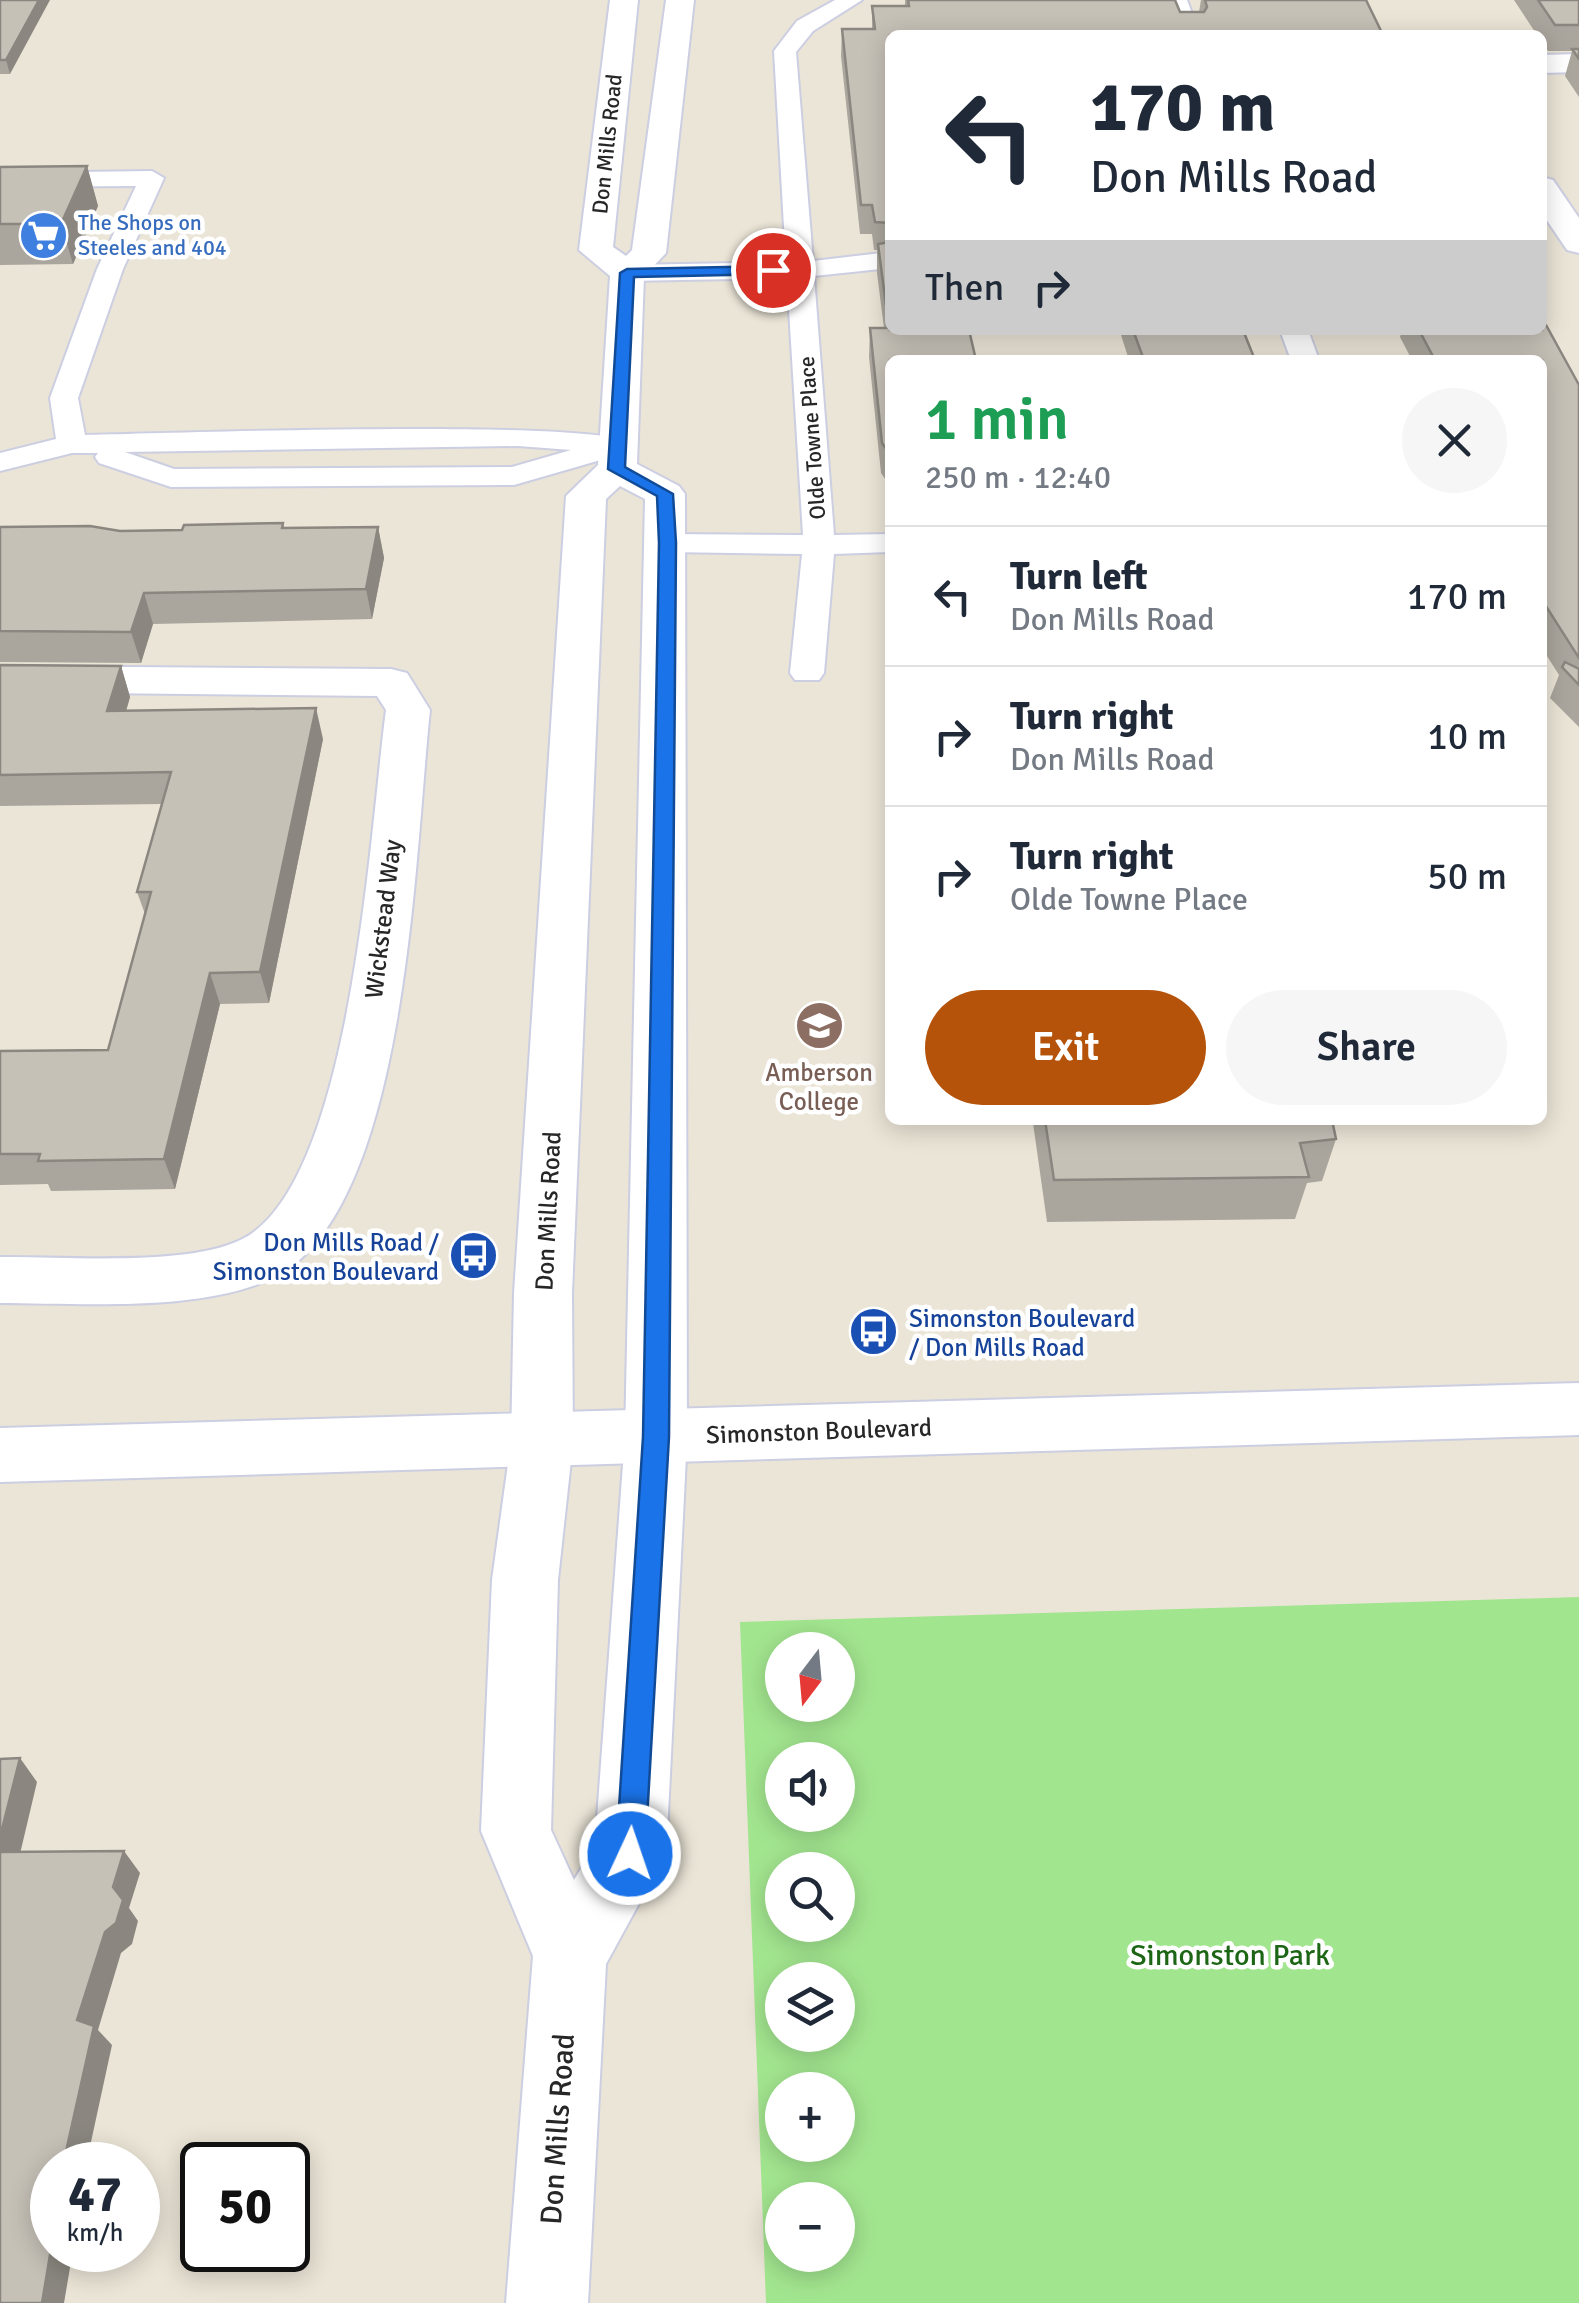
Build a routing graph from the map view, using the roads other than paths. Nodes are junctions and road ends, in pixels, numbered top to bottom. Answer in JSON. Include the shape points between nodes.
{"nodes":[{"id":1,"x":624,"y":0,"type":"edge"},
{"id":2,"x":680,"y":0,"type":"edge"},
{"id":3,"x":852,"y":0,"type":"edge"},
{"id":4,"x":1176,"y":0,"type":"edge"},
{"id":5,"x":1187,"y":30,"type":"edge"},
{"id":6,"x":1579,"y":63,"type":"edge"},
{"id":7,"x":1547,"y":64,"type":"edge"},
{"id":8,"x":0,"y":180,"type":"edge"},
{"id":9,"x":1547,"y":195,"type":"edge"},
{"id":10,"x":1579,"y":243,"type":"edge"},
{"id":11,"x":885,"y":261,"type":"edge"},
{"id":12,"x":800,"y":270,"type":"junction"},
{"id":13,"x":627,"y":273,"type":"junction"},
{"id":14,"x":72,"y":444,"type":"junction"},
{"id":15,"x":617,"y":457,"type":"junction"},
{"id":16,"x":0,"y":462,"type":"edge"},
{"id":17,"x":667,"y":543,"type":"junction"},
{"id":18,"x":885,"y":543,"type":"edge"},
{"id":19,"x":819,"y":545,"type":"junction"},
{"id":20,"x":807,"y":673,"type":"dead end"},
{"id":21,"x":0,"y":679,"type":"edge"},
{"id":22,"x":0,"y":1280,"type":"edge"},
{"id":23,"x":1579,"y":1409,"type":"edge"},
{"id":24,"x":656,"y":1437,"type":"junction"},
{"id":25,"x":542,"y":1442,"type":"junction"},
{"id":26,"x":0,"y":1455,"type":"edge"},
{"id":27,"x":570,"y":1956,"type":"junction"},
{"id":28,"x":547,"y":2303,"type":"edge"}],
"edges":[{"from":1,"to":13,"type":"main road","name":"Don Mills Road","via":[[596,250]]},
{"from":2,"to":13,"type":"main road","via":[[649,252]]},
{"from":3,"to":12,"type":"lane","name":"Olde Towne Place","via":[[805,26],[786,51]]},
{"from":4,"to":5,"type":"lane"},
{"from":6,"to":7,"type":"main road"},
{"from":8,"to":14,"type":"lane","via":[[152,178],[110,269],[64,398]]},
{"from":9,"to":10,"type":"main road"},
{"from":11,"to":12,"type":"lane"},
{"from":12,"to":13,"type":"lane"},
{"from":12,"to":19,"type":"lane","name":"Olde Towne Place"},
{"from":13,"to":15,"type":"main road"},
{"from":14,"to":15,"type":"lane","via":[[172,478],[514,476]]},
{"from":14,"to":16,"type":"lane"},
{"from":15,"to":17,"type":"main road","name":"Don Mills Road","via":[[665,494]]},
{"from":15,"to":25,"type":"main road","name":"Don Mills Road","via":[[586,496],[543,1293]]},
{"from":17,"to":19,"type":"lane","name":"Olde Towne Place"},
{"from":17,"to":24,"type":"main road","name":"Don Mills Road"},
{"from":18,"to":19,"type":"lane","name":"Olde Towne Place"},
{"from":19,"to":20,"type":"lane","name":"Olde Towne Place"},
{"from":21,"to":22,"type":"main road","name":"Wickstead Way","via":[[391,683],[408,710],[373,1008],[335,1162],[300,1220],[271,1251],[224,1270]]},
{"from":23,"to":24,"type":"main road","name":"Simonston Boulevard"},
{"from":24,"to":25,"type":"main road","name":"Simonston Boulevard"},
{"from":24,"to":27,"type":"main road","name":"Don Mills Road","via":[[630,1854]]},
{"from":25,"to":26,"type":"main road","name":"Simonston Boulevard"},
{"from":25,"to":27,"type":"main road","name":"Don Mills Road","via":[[526,1580],[516,1831]]},
{"from":27,"to":28,"type":"main road","name":"Don Mills Road"}]}
